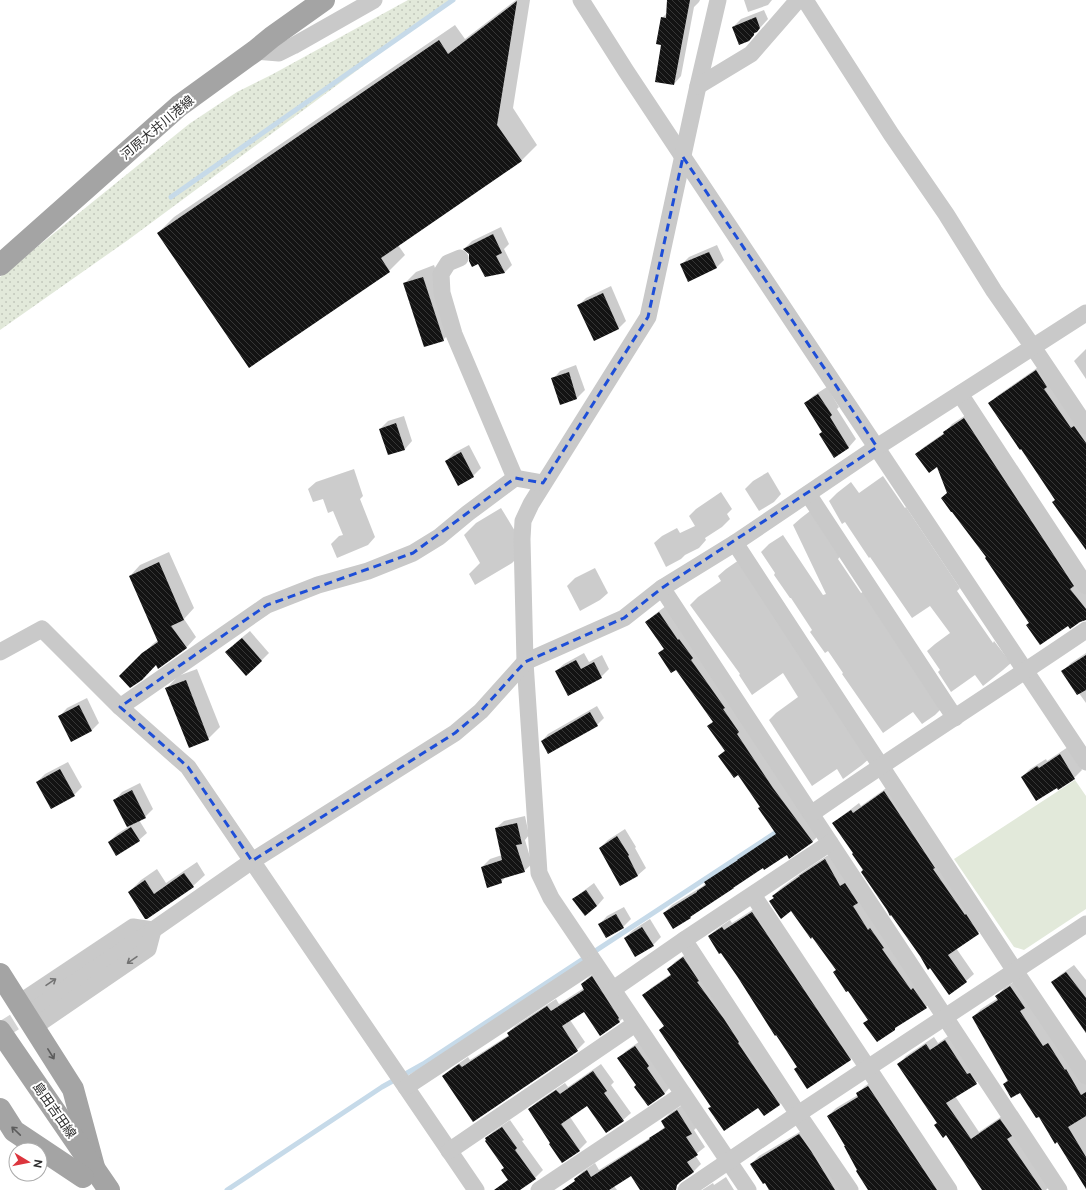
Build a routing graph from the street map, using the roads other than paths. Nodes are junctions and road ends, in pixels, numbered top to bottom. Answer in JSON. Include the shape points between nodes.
{"nodes":[{"id":1,"x":324,"y":0,"type":"edge"},
{"id":2,"x":374,"y":0,"type":"edge"},
{"id":3,"x":581,"y":0,"type":"edge"},
{"id":4,"x":718,"y":0,"type":"edge"},
{"id":5,"x":798,"y":0,"type":"edge"},
{"id":6,"x":805,"y":0,"type":"edge"},
{"id":7,"x":255,"y":51,"type":"junction"},
{"id":8,"x":698,"y":86,"type":"junction"},
{"id":9,"x":683,"y":157,"type":"junction"},
{"id":10,"x":460,"y":258,"type":"dead end"},
{"id":11,"x":0,"y":265,"type":"edge"},
{"id":12,"x":1086,"y":313,"type":"edge"},
{"id":13,"x":1033,"y":347,"type":"junction"},
{"id":14,"x":960,"y":394,"type":"junction"},
{"id":15,"x":1086,"y":426,"type":"edge"},
{"id":16,"x":877,"y":448,"type":"junction"},
{"id":17,"x":515,"y":478,"type":"junction"},
{"id":18,"x":543,"y":484,"type":"junction"},
{"id":19,"x":808,"y":494,"type":"junction"},
{"id":20,"x":735,"y":543,"type":"junction"},
{"id":21,"x":1086,"y":586,"type":"edge"},
{"id":22,"x":662,"y":588,"type":"junction"},
{"id":23,"x":1086,"y":630,"type":"edge"},
{"id":24,"x":0,"y":652,"type":"edge"},
{"id":25,"x":525,"y":662,"type":"junction"},
{"id":26,"x":1026,"y":671,"type":"junction"},
{"id":27,"x":120,"y":707,"type":"junction"},
{"id":28,"x":955,"y":718,"type":"junction"},
{"id":29,"x":1086,"y":762,"type":"edge"},
{"id":30,"x":881,"y":766,"type":"junction"},
{"id":31,"x":811,"y":814,"type":"junction"},
{"id":32,"x":830,"y":843,"type":"junction"},
{"id":33,"x":252,"y":861,"type":"junction"},
{"id":34,"x":753,"y":895,"type":"junction"},
{"id":35,"x":1086,"y":924,"type":"edge"},
{"id":36,"x":153,"y":930,"type":"junction"},
{"id":37,"x":684,"y":940,"type":"junction"},
{"id":38,"x":594,"y":963,"type":"junction"},
{"id":39,"x":1015,"y":971,"type":"junction"},
{"id":40,"x":0,"y":974,"type":"edge"},
{"id":41,"x":612,"y":990,"type":"junction"},
{"id":42,"x":29,"y":1014,"type":"junction"},
{"id":43,"x":945,"y":1018,"type":"junction"},
{"id":44,"x":635,"y":1024,"type":"junction"},
{"id":45,"x":0,"y":1031,"type":"edge"},
{"id":46,"x":0,"y":1056,"type":"edge"},
{"id":47,"x":868,"y":1069,"type":"junction"},
{"id":48,"x":1086,"y":1076,"type":"edge"},
{"id":49,"x":406,"y":1087,"type":"junction"},
{"id":50,"x":683,"y":1094,"type":"junction"},
{"id":51,"x":0,"y":1109,"type":"edge"},
{"id":52,"x":798,"y":1114,"type":"junction"},
{"id":53,"x":449,"y":1151,"type":"junction"},
{"id":54,"x":729,"y":1161,"type":"junction"},
{"id":55,"x":90,"y":1178,"type":"edge"},
{"id":56,"x":109,"y":1190,"type":"edge"},
{"id":57,"x":476,"y":1190,"type":"edge"},
{"id":58,"x":539,"y":1190,"type":"edge"},
{"id":59,"x":686,"y":1190,"type":"edge"},
{"id":60,"x":748,"y":1190,"type":"edge"},
{"id":61,"x":850,"y":1190,"type":"edge"},
{"id":62,"x":949,"y":1190,"type":"edge"},
{"id":63,"x":1059,"y":1190,"type":"edge"}],
"edges":[{"from":1,"to":7,"type":"main road","name":"河原大井川港線"},
{"from":2,"to":7,"type":"street","via":[[279,53]]},
{"from":3,"to":9,"type":"street"},
{"from":4,"to":8,"type":"street"},
{"from":5,"to":8,"type":"street","via":[[751,54]]},
{"from":6,"to":13,"type":"street"},
{"from":7,"to":11,"type":"main road","name":"河原大井川港線","via":[[179,106]]},
{"from":8,"to":9,"type":"street"},
{"from":9,"to":16,"type":"street"},
{"from":9,"to":18,"type":"street","via":[[648,317]]},
{"from":10,"to":17,"type":"street","via":[[448,263],[441,274],[442,293],[454,334]]},
{"from":12,"to":13,"type":"street"},
{"from":13,"to":14,"type":"street"},
{"from":13,"to":15,"type":"street"},
{"from":14,"to":16,"type":"street"},
{"from":14,"to":21,"type":"street"},
{"from":16,"to":19,"type":"street"},
{"from":16,"to":26,"type":"street"},
{"from":17,"to":18,"type":"street"},
{"from":17,"to":27,"type":"street","via":[[413,553],[267,605]]},
{"from":18,"to":25,"type":"street","via":[[523,521]]},
{"from":19,"to":20,"type":"street"},
{"from":19,"to":28,"type":"street"},
{"from":20,"to":22,"type":"street"},
{"from":20,"to":30,"type":"street"},
{"from":22,"to":25,"type":"street","via":[[624,618]]},
{"from":22,"to":31,"type":"street"},
{"from":23,"to":26,"type":"street"},
{"from":24,"to":27,"type":"street","via":[[42,629]]},
{"from":25,"to":33,"type":"street","via":[[481,711],[455,733]]},
{"from":25,"to":38,"type":"street","via":[[539,874],[551,898]]},
{"from":26,"to":28,"type":"street"},
{"from":26,"to":29,"type":"street"},
{"from":27,"to":33,"type":"street","via":[[188,767]]},
{"from":28,"to":30,"type":"street"},
{"from":30,"to":31,"type":"street"},
{"from":30,"to":39,"type":"street"},
{"from":31,"to":32,"type":"street"},
{"from":32,"to":34,"type":"street"},
{"from":32,"to":43,"type":"street"},
{"from":33,"to":36,"type":"street"},
{"from":33,"to":49,"type":"street"},
{"from":34,"to":37,"type":"street"},
{"from":34,"to":47,"type":"street"},
{"from":35,"to":39,"type":"street"},
{"from":36,"to":42,"type":"street","one_way":true,"via":[[148,949]]},
{"from":36,"to":42,"type":"street","via":[[133,927]]},
{"from":37,"to":41,"type":"street"},
{"from":37,"to":52,"type":"street"},
{"from":38,"to":41,"type":"street"},
{"from":38,"to":49,"type":"street"},
{"from":39,"to":43,"type":"street"},
{"from":39,"to":48,"type":"street"},
{"from":40,"to":42,"type":"main road"},
{"from":41,"to":44,"type":"street"},
{"from":42,"to":55,"type":"main road","one_way":true,"via":[[73,1089]]},
{"from":43,"to":47,"type":"street"},
{"from":43,"to":63,"type":"street"},
{"from":44,"to":50,"type":"street"},
{"from":44,"to":53,"type":"street"},
{"from":45,"to":55,"type":"main road","name":"島田吉田線"},
{"from":46,"to":55,"type":"main road","name":"島田吉田線"},
{"from":47,"to":52,"type":"street"},
{"from":47,"to":62,"type":"street"},
{"from":49,"to":53,"type":"street"},
{"from":50,"to":54,"type":"street"},
{"from":50,"to":58,"type":"street"},
{"from":55,"to":51,"type":"main road","one_way":true,"via":[[14,1131]]},
{"from":52,"to":54,"type":"street"},
{"from":52,"to":61,"type":"street"},
{"from":53,"to":57,"type":"street"},
{"from":54,"to":59,"type":"street"},
{"from":54,"to":60,"type":"street"},
{"from":55,"to":56,"type":"main road","name":"島田吉田線"}]}
